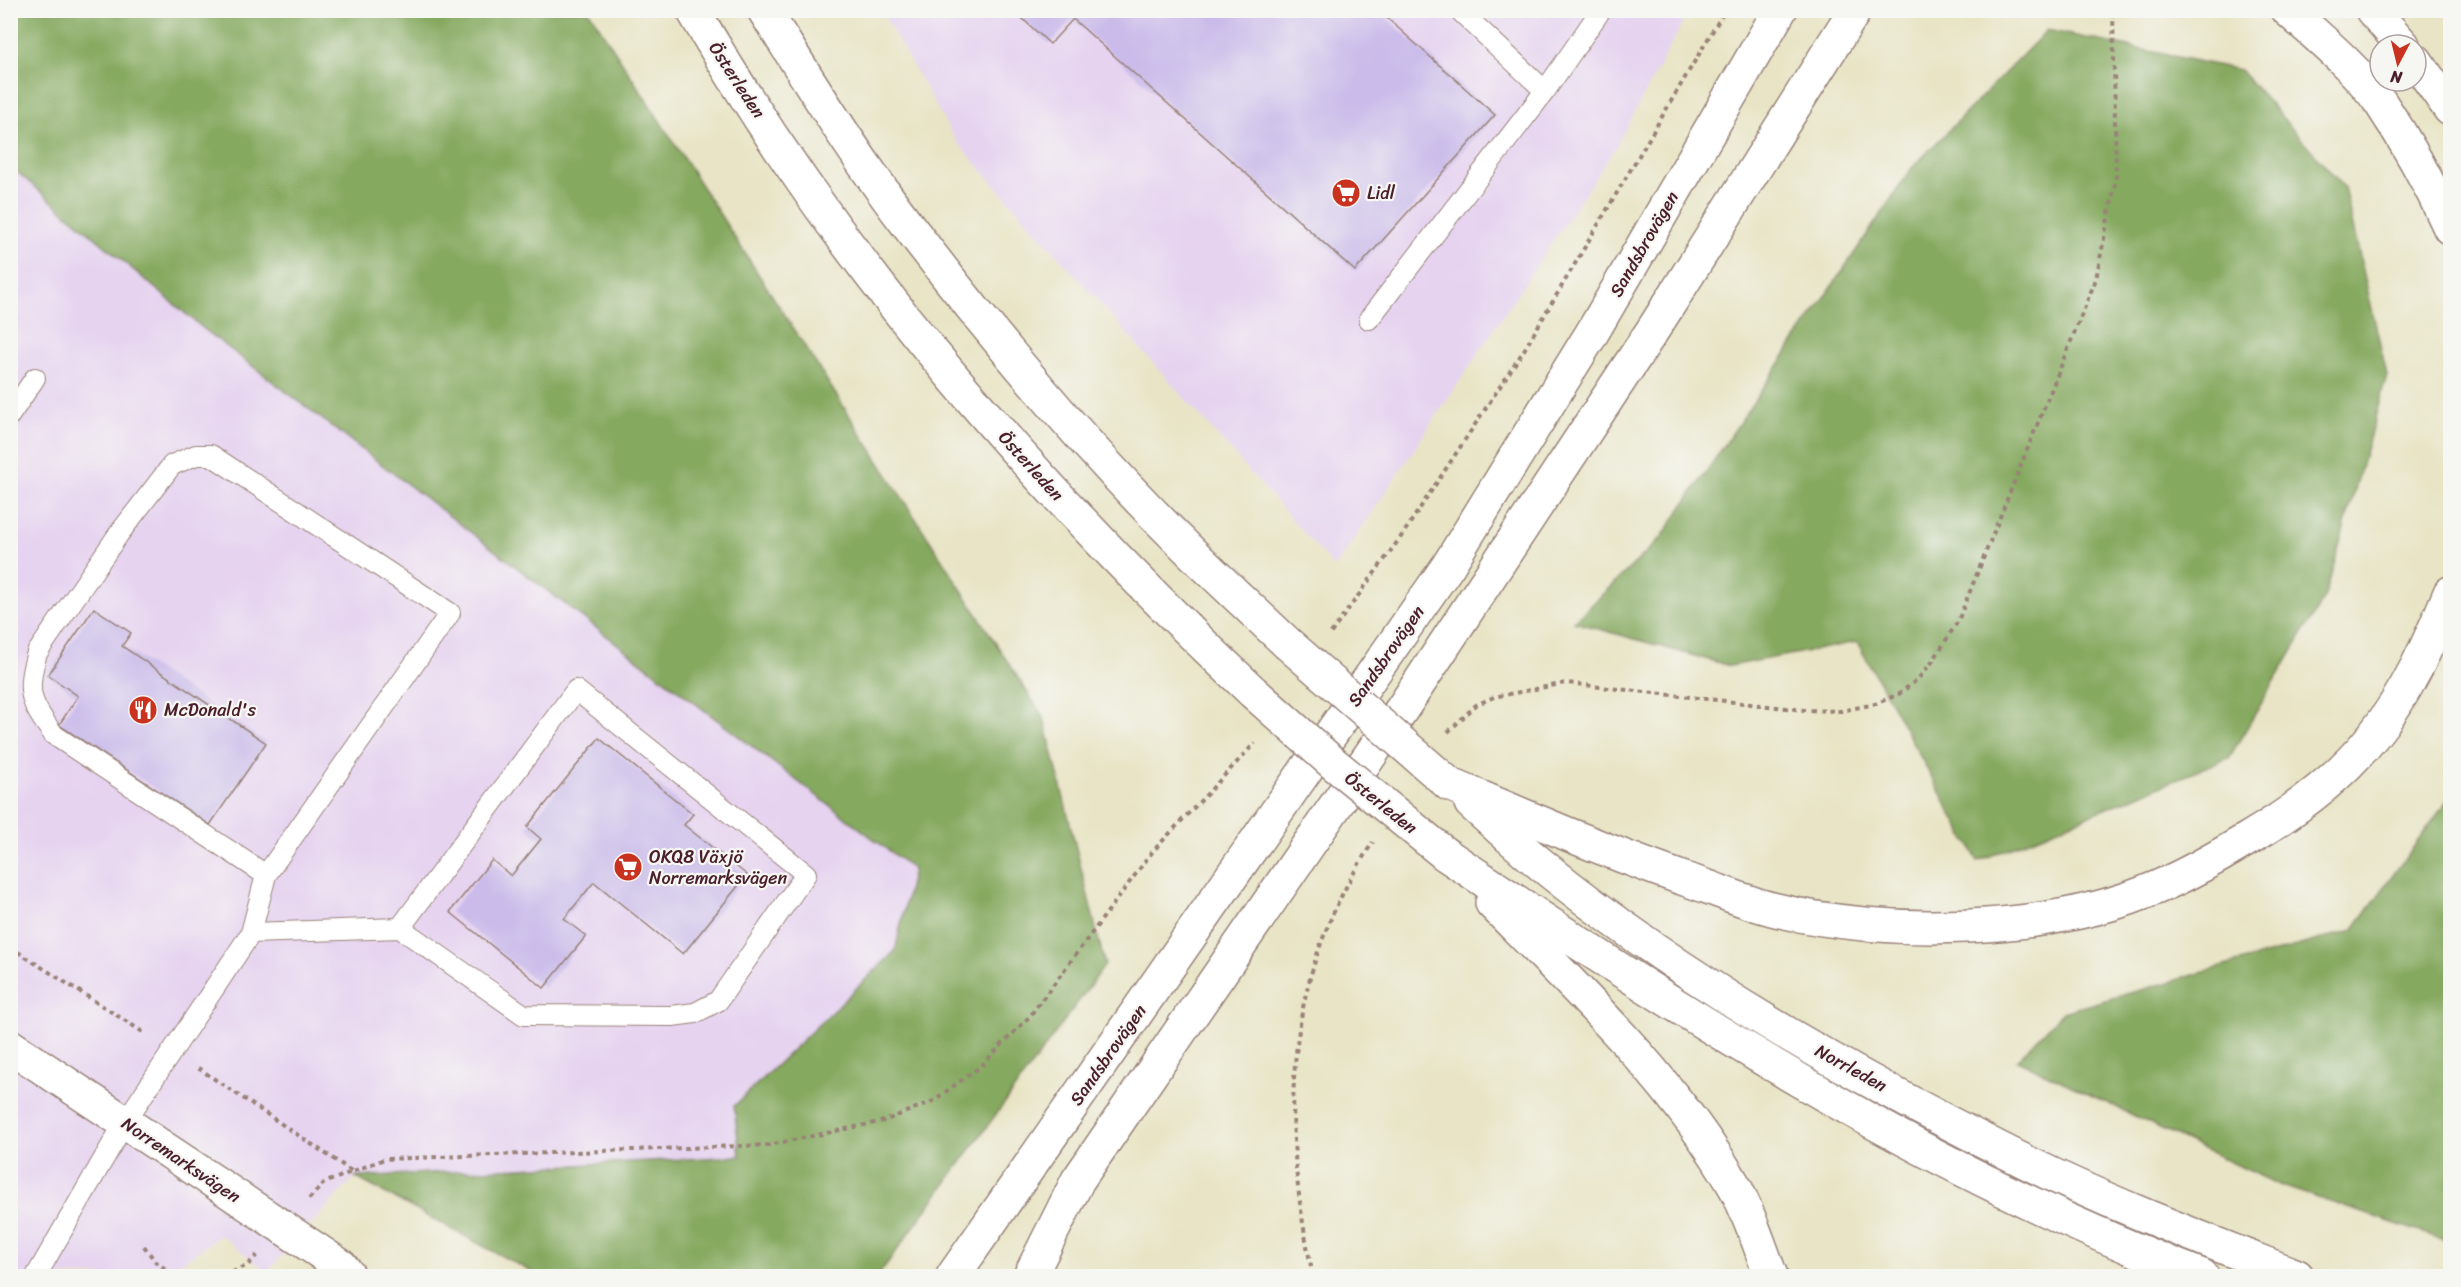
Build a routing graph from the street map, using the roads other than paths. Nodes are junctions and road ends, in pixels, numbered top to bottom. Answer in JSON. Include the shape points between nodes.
{"nodes":[{"id":1,"x":693,"y":10,"type":"edge"},
{"id":2,"x":764,"y":10,"type":"edge"},
{"id":3,"x":1460,"y":10,"type":"edge"},
{"id":4,"x":1602,"y":10,"type":"edge"},
{"id":5,"x":1780,"y":10,"type":"edge"},
{"id":6,"x":1855,"y":10,"type":"edge"},
{"id":7,"x":2288,"y":10,"type":"edge"},
{"id":8,"x":2372,"y":10,"type":"edge"},
{"id":9,"x":2392,"y":33,"type":"edge"},
{"id":10,"x":2428,"y":77,"type":"edge"},
{"id":11,"x":1545,"y":91,"type":"junction"},
{"id":12,"x":2451,"y":109,"type":"edge"},
{"id":13,"x":2451,"y":228,"type":"edge"},
{"id":14,"x":1369,"y":319,"type":"dead end"},
{"id":15,"x":35,"y":378,"type":"dead end"},
{"id":16,"x":10,"y":415,"type":"edge"},
{"id":17,"x":2451,"y":593,"type":"edge"},
{"id":18,"x":1449,"y":784,"type":"junction"},
{"id":19,"x":1445,"y":854,"type":"junction"},
{"id":20,"x":266,"y":875,"type":"junction"},
{"id":21,"x":400,"y":928,"type":"junction"},
{"id":22,"x":251,"y":933,"type":"junction"},
{"id":23,"x":10,"y":1046,"type":"edge"},
{"id":24,"x":124,"y":1122,"type":"junction"},
{"id":25,"x":350,"y":1273,"type":"edge"},
{"id":26,"x":36,"y":1276,"type":"edge"},
{"id":27,"x":953,"y":1276,"type":"edge"},
{"id":28,"x":1030,"y":1276,"type":"edge"},
{"id":29,"x":1771,"y":1276,"type":"edge"},
{"id":30,"x":2202,"y":1276,"type":"edge"},
{"id":31,"x":2297,"y":1276,"type":"edge"}],
"edges":[{"from":1,"to":19,"type":"main road","name":"Österleden","bridge":true,"via":[[783,151],[857,256],[949,374],[1183,626],[1334,764]]},
{"from":2,"to":18,"type":"main road","bridge":true,"via":[[909,227],[997,339],[1098,454],[1170,531],[1287,643]]},
{"from":3,"to":11,"type":"lane"},
{"from":4,"to":11,"type":"lane"},
{"from":5,"to":27,"type":"main road","name":"Sandsbrovägen","via":[[1592,333],[1448,566]]},
{"from":6,"to":28,"type":"main road","via":[[1656,326],[1404,706],[1078,1180]]},
{"from":7,"to":13,"type":"main road","via":[[2323,40],[2379,100],[2430,184]]},
{"from":8,"to":9,"type":"main road"},
{"from":10,"to":12,"type":"main road"},
{"from":11,"to":14,"type":"lane"},
{"from":15,"to":16,"type":"lane"},
{"from":17,"to":18,"type":"main road","via":[[2405,690],[2372,738],[2286,817],[2157,888],[2038,918],[1987,925],[1854,924],[1771,909],[1632,862]]},
{"from":18,"to":31,"type":"main road","name":"Norrleden","via":[[1543,866],[1741,1006],[2015,1157]]},
{"from":19,"to":29,"type":"main road","via":[[1622,1035],[1687,1118],[1736,1188]]},
{"from":19,"to":30,"type":"main road","name":"Norrleden","via":[[1590,952],[1843,1107],[1999,1190]]},
{"from":20,"to":20,"type":"lane","via":[[450,613],[211,455],[196,455],[172,465],[118,535],[37,653],[30,693],[37,712],[54,735]]},
{"from":20,"to":22,"type":"lane"},
{"from":21,"to":21,"type":"lane","via":[[524,1015],[695,1013],[718,1001],[806,874],[576,690]]},
{"from":21,"to":22,"type":"lane"},
{"from":22,"to":24,"type":"lane"},
{"from":23,"to":24,"type":"main road","name":"Norremarksvägen"},
{"from":24,"to":25,"type":"main road","name":"Norremarksvägen"},
{"from":24,"to":26,"type":"lane"}]}
